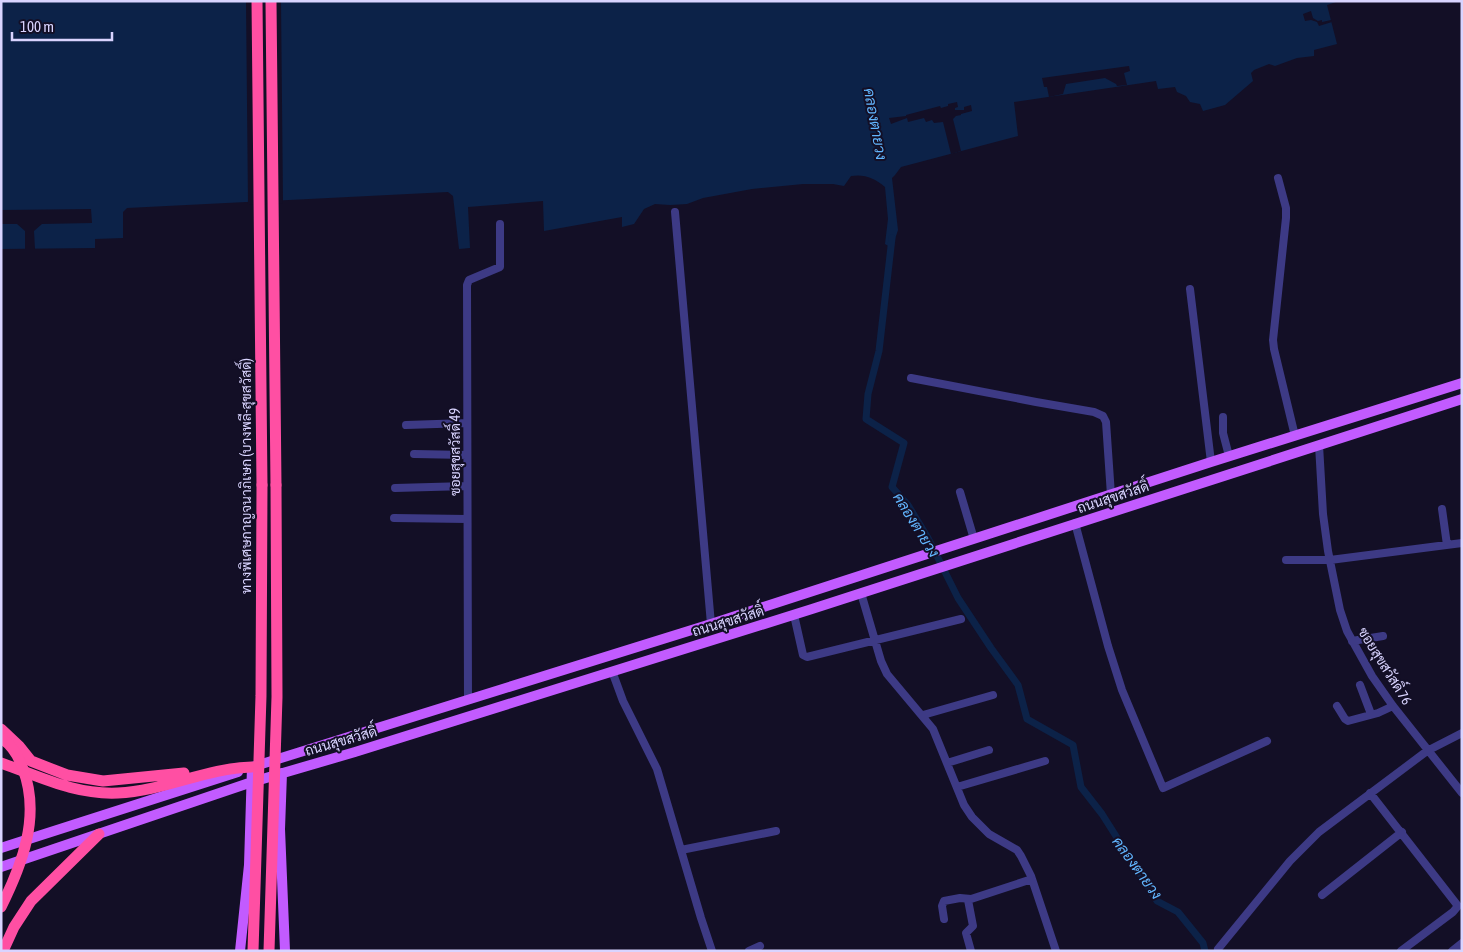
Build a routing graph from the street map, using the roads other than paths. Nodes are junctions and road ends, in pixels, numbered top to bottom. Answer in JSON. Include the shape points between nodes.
{"nodes":[{"id":1,"x":257,"y":1,"type":"edge"},
{"id":2,"x":271,"y":1,"type":"edge"},
{"id":3,"x":1278,"y":178,"type":"dead end"},
{"id":4,"x":675,"y":212,"type":"dead end"},
{"id":5,"x":500,"y":224,"type":"dead end"},
{"id":6,"x":1190,"y":289,"type":"dead end"},
{"id":7,"x":911,"y":378,"type":"dead end"},
{"id":8,"x":1462,"y":383,"type":"edge"},
{"id":9,"x":1462,"y":399,"type":"edge"},
{"id":10,"x":1223,"y":417,"type":"dead end"},
{"id":11,"x":467,"y":423,"type":"junction"},
{"id":12,"x":406,"y":425,"type":"dead end"},
{"id":13,"x":1295,"y":436,"type":"junction"},
{"id":14,"x":1319,"y":445,"type":"junction"},
{"id":15,"x":414,"y":454,"type":"dead end"},
{"id":16,"x":467,"y":455,"type":"junction"},
{"id":17,"x":1229,"y":456,"type":"junction"},
{"id":18,"x":1212,"y":462,"type":"junction"},
{"id":19,"x":467,"y":486,"type":"junction"},
{"id":20,"x":395,"y":488,"type":"dead end"},
{"id":21,"x":960,"y":492,"type":"dead end"},
{"id":22,"x":1111,"y":495,"type":"junction"},
{"id":23,"x":1442,"y":509,"type":"dead end"},
{"id":24,"x":394,"y":518,"type":"dead end"},
{"id":25,"x":468,"y":519,"type":"junction"},
{"id":26,"x":1075,"y":524,"type":"junction"},
{"id":27,"x":974,"y":539,"type":"junction"},
{"id":28,"x":1462,"y":543,"type":"edge"},
{"id":29,"x":1447,"y":545,"type":"junction"},
{"id":30,"x":1286,"y":560,"type":"dead end"},
{"id":31,"x":1330,"y":560,"type":"junction"},
{"id":32,"x":856,"y":577,"type":"junction"},
{"id":33,"x":861,"y":593,"type":"junction"},
{"id":34,"x":794,"y":615,"type":"junction"},
{"id":35,"x":961,"y":619,"type":"dead end"},
{"id":36,"x":711,"y":624,"type":"junction"},
{"id":37,"x":1383,"y":636,"type":"dead end"},
{"id":38,"x":875,"y":640,"type":"junction"},
{"id":39,"x":1352,"y":641,"type":"junction"},
{"id":40,"x":612,"y":671,"type":"junction"},
{"id":41,"x":1360,"y":685,"type":"dead end"},
{"id":42,"x":993,"y":695,"type":"dead end"},
{"id":43,"x":468,"y":700,"type":"junction"},
{"id":44,"x":1336,"y":706,"type":"dead end"},
{"id":45,"x":1393,"y":706,"type":"junction"},
{"id":46,"x":1371,"y":714,"type":"junction"},
{"id":47,"x":923,"y":715,"type":"junction"},
{"id":48,"x":1,"y":729,"type":"edge"},
{"id":49,"x":1462,"y":733,"type":"edge"},
{"id":50,"x":1,"y":738,"type":"edge"},
{"id":51,"x":1267,"y":741,"type":"dead end"},
{"id":52,"x":989,"y":750,"type":"dead end"},
{"id":53,"x":1427,"y":751,"type":"junction"},
{"id":54,"x":1045,"y":761,"type":"dead end"},
{"id":55,"x":947,"y":763,"type":"junction"},
{"id":56,"x":1,"y":764,"type":"edge"},
{"id":57,"x":252,"y":767,"type":"junction"},
{"id":58,"x":222,"y":769,"type":"junction"},
{"id":59,"x":282,"y":772,"type":"junction"},
{"id":60,"x":252,"y":782,"type":"junction"},
{"id":61,"x":956,"y":787,"type":"junction"},
{"id":62,"x":1370,"y":792,"type":"junction"},
{"id":63,"x":1462,"y":794,"type":"edge"},
{"id":64,"x":776,"y":831,"type":"dead end"},
{"id":65,"x":1402,"y":832,"type":"junction"},
{"id":66,"x":99,"y":834,"type":"junction"},
{"id":67,"x":1,"y":848,"type":"edge"},
{"id":68,"x":681,"y":850,"type":"junction"},
{"id":69,"x":1,"y":867,"type":"edge"},
{"id":70,"x":1032,"y":879,"type":"junction"},
{"id":71,"x":1322,"y":895,"type":"dead end"},
{"id":72,"x":970,"y":899,"type":"junction"},
{"id":73,"x":1,"y":907,"type":"edge"},
{"id":74,"x":1460,"y":909,"type":"edge"},
{"id":75,"x":944,"y":919,"type":"dead end"},
{"id":76,"x":1462,"y":943,"type":"edge"},
{"id":77,"x":760,"y":946,"type":"dead end"},
{"id":78,"x":1218,"y":949,"type":"dead end"},
{"id":79,"x":3,"y":951,"type":"edge"},
{"id":80,"x":240,"y":951,"type":"edge"},
{"id":81,"x":254,"y":951,"type":"edge"},
{"id":82,"x":269,"y":951,"type":"edge"},
{"id":83,"x":285,"y":951,"type":"edge"},
{"id":84,"x":712,"y":951,"type":"edge"},
{"id":85,"x":749,"y":951,"type":"edge"},
{"id":86,"x":970,"y":951,"type":"edge"},
{"id":87,"x":1056,"y":951,"type":"edge"},
{"id":88,"x":1401,"y":951,"type":"edge"},
{"id":89,"x":1452,"y":951,"type":"edge"}],
"edges":[{"from":1,"to":81,"type":"highway","name":"ทางพิเศษกาญจนาภิเษก (บางพลี-สุขสวัสดิ์)","bridge":true,"via":[[262,495],[261,696]]},
{"from":2,"to":82,"type":"highway","name":"ทางพิเศษกาญจนาภิเษก (บางพลี-สุขสวัสดิ์)","bridge":true,"via":[[277,697]]},
{"from":3,"to":13,"type":"street","via":[[1286,218],[1273,340]]},
{"from":4,"to":36,"type":"street"},
{"from":5,"to":11,"type":"street","name":"ซอยสุขสวัสดิ์ 49","via":[[500,267],[469,280],[467,285]]},
{"from":6,"to":18,"type":"street"},
{"from":7,"to":22,"type":"street","via":[[1103,416]]},
{"from":8,"to":13,"type":"main road","name":"ถนนสุขสวัสดิ์"},
{"from":9,"to":14,"type":"main road","name":"ถนนสุขสวัสดิ์"},
{"from":10,"to":17,"type":"street"},
{"from":11,"to":12,"type":"street"},
{"from":11,"to":16,"type":"street","name":"ซอยสุขสวัสดิ์ 49"},
{"from":13,"to":17,"type":"main road","name":"ถนนสุขสวัสดิ์"},
{"from":14,"to":26,"type":"main road","name":"ถนนสุขสวัสดิ์"},
{"from":14,"to":31,"type":"street","name":"ซอยสุขสวัสดิ์ 76","via":[[1323,514]]},
{"from":15,"to":16,"type":"street"},
{"from":16,"to":19,"type":"street","name":"ซอยสุขสวัสดิ์ 49"},
{"from":17,"to":18,"type":"main road","name":"ถนนสุขสวัสดิ์"},
{"from":18,"to":22,"type":"main road","name":"ถนนสุขสวัสดิ์"},
{"from":19,"to":20,"type":"street"},
{"from":19,"to":25,"type":"street","name":"ซอยสุขสวัสดิ์ 49"},
{"from":21,"to":27,"type":"street"},
{"from":22,"to":27,"type":"main road","name":"ถนนสุขสวัสดิ์"},
{"from":23,"to":29,"type":"street"},
{"from":24,"to":25,"type":"street"},
{"from":25,"to":43,"type":"street","name":"ซอยสุขสวัสดิ์ 49"},
{"from":26,"to":33,"type":"main road","name":"ถนนสุขสวัสดิ์"},
{"from":26,"to":51,"type":"street","via":[[1122,690],[1163,788]]},
{"from":27,"to":32,"type":"main road","name":"ถนนสุขสวัสดิ์"},
{"from":28,"to":29,"type":"street"},
{"from":29,"to":31,"type":"street"},
{"from":30,"to":31,"type":"street"},
{"from":31,"to":39,"type":"street","name":"ซอยสุขสวัสดิ์ 76","via":[[1340,610]]},
{"from":32,"to":33,"type":"main road"},
{"from":32,"to":36,"type":"main road","name":"ถนนสุขสวัสดิ์"},
{"from":33,"to":34,"type":"main road","name":"ถนนสุขสวัสดิ์"},
{"from":33,"to":38,"type":"street"},
{"from":34,"to":38,"type":"street","via":[[807,657]]},
{"from":34,"to":40,"type":"main road","name":"ถนนสุขสวัสดิ์"},
{"from":35,"to":38,"type":"street"},
{"from":36,"to":43,"type":"main road","name":"ถนนสุขสวัสดิ์"},
{"from":37,"to":39,"type":"street"},
{"from":38,"to":47,"type":"street","via":[[887,674]]},
{"from":39,"to":45,"type":"street","name":"ซอยสุขสวัสดิ์ 76"},
{"from":40,"to":59,"type":"main road","name":"ถนนสุขสวัสดิ์"},
{"from":40,"to":68,"type":"street","via":[[657,770]]},
{"from":41,"to":46,"type":"street"},
{"from":42,"to":47,"type":"street"},
{"from":43,"to":57,"type":"main road","name":"ถนนสุขสวัสดิ์"},
{"from":44,"to":46,"type":"street","via":[[1348,721]]},
{"from":45,"to":46,"type":"street"},
{"from":45,"to":53,"type":"street","name":"ซอยสุขสวัสดิ์ 76"},
{"from":47,"to":55,"type":"street","via":[[933,728]]},
{"from":48,"to":58,"type":"highway","via":[[31,761],[79,778],[103,781]]},
{"from":49,"to":53,"type":"street"},
{"from":50,"to":73,"type":"highway","bridge":true,"via":[[18,756],[27,780],[31,822],[18,871]]},
{"from":52,"to":55,"type":"street"},
{"from":53,"to":62,"type":"street"},
{"from":53,"to":63,"type":"street","name":"ซอยสุขสวัสดิ์ 76"},
{"from":54,"to":61,"type":"street"},
{"from":55,"to":61,"type":"street"},
{"from":56,"to":58,"type":"highway","via":[[88,792],[119,793]]},
{"from":57,"to":58,"type":"highway"},
{"from":57,"to":60,"type":"main road"},
{"from":57,"to":67,"type":"main road","name":"ถนนสุขสวัสดิ์"},
{"from":59,"to":60,"type":"main road","name":"ถนนสุขสวัสดิ์"},
{"from":59,"to":83,"type":"main road","via":[[280,829]]},
{"from":60,"to":66,"type":"main road","name":"ถนนสุขสวัสดิ์"},
{"from":60,"to":80,"type":"main road","via":[[249,865]]},
{"from":61,"to":70,"type":"street","via":[[972,818],[989,834],[1017,850]]},
{"from":62,"to":65,"type":"street"},
{"from":62,"to":78,"type":"street","via":[[1319,832],[1290,861]]},
{"from":64,"to":68,"type":"street"},
{"from":65,"to":71,"type":"street"},
{"from":65,"to":74,"type":"street"},
{"from":66,"to":69,"type":"main road","name":"ถนนสุขสวัสดิ์"},
{"from":66,"to":79,"type":"highway","via":[[31,902]]},
{"from":68,"to":84,"type":"street"},
{"from":70,"to":72,"type":"street"},
{"from":70,"to":87,"type":"street"},
{"from":72,"to":75,"type":"street","via":[[944,901]]},
{"from":72,"to":86,"type":"street","via":[[973,926],[966,933]]},
{"from":74,"to":88,"type":"street"},
{"from":76,"to":89,"type":"street"},
{"from":77,"to":85,"type":"street"}]}
